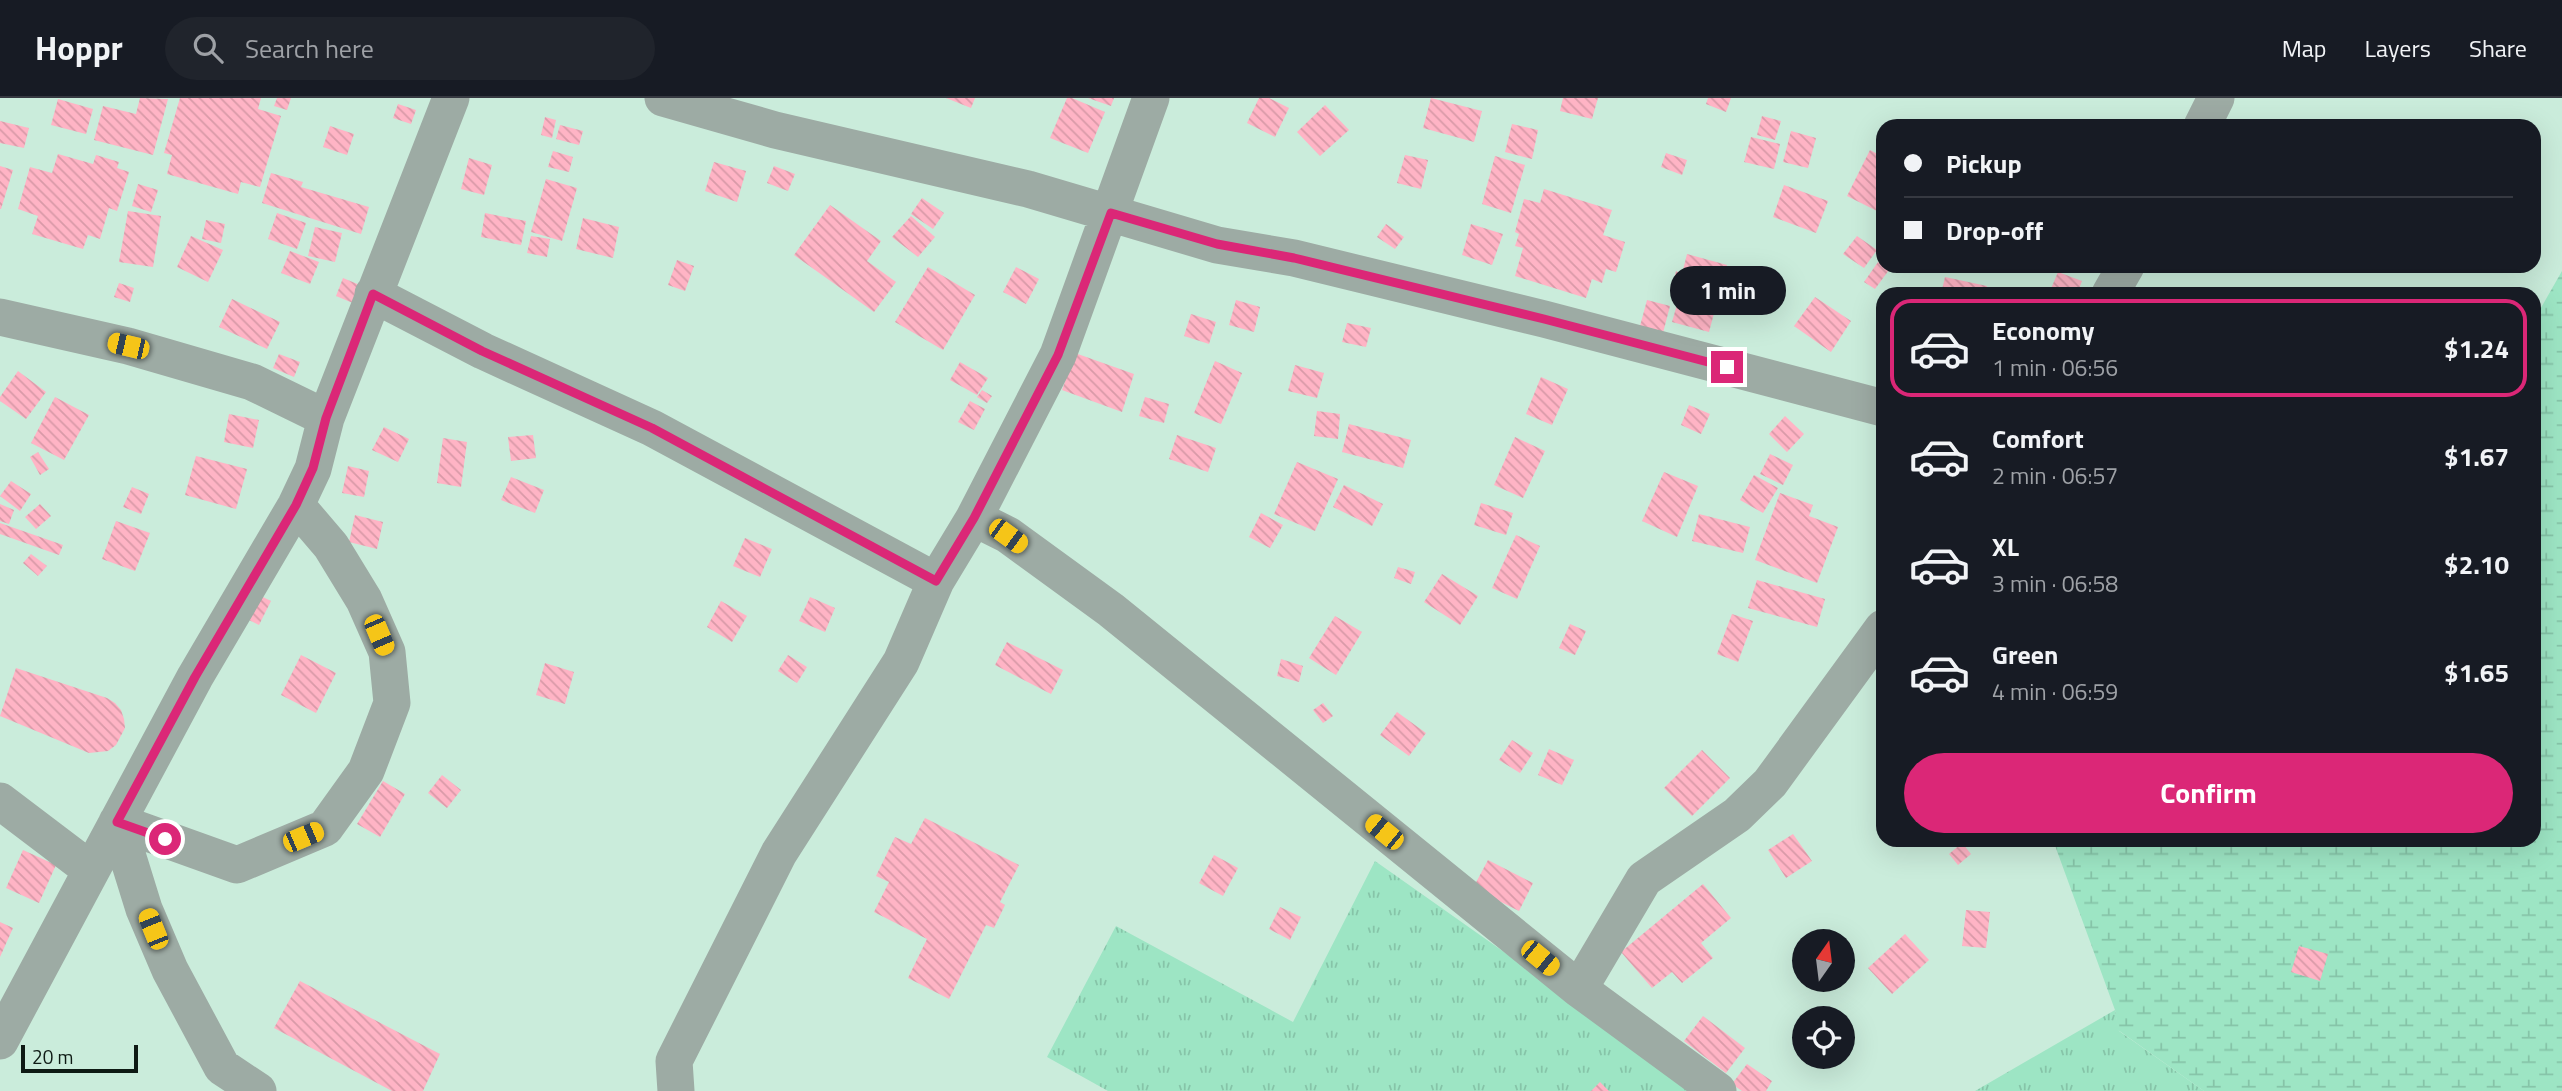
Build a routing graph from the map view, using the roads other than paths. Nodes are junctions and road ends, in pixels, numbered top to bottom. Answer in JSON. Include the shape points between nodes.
{"nodes":[{"id":1,"x":451,"y":98,"type":"edge"},
{"id":2,"x":663,"y":98,"type":"edge"},
{"id":3,"x":1152,"y":98,"type":"edge"},
{"id":4,"x":2216,"y":98,"type":"edge"},
{"id":5,"x":2206,"y":119,"type":"edge"},
{"id":6,"x":1111,"y":213,"type":"junction"},
{"id":7,"x":373,"y":294,"type":"junction"},
{"id":8,"x":0,"y":317,"type":"edge"},
{"id":9,"x":1876,"y":406,"type":"edge"},
{"id":10,"x":326,"y":418,"type":"junction"},
{"id":11,"x":296,"y":505,"type":"junction"},
{"id":12,"x":974,"y":518,"type":"junction"},
{"id":13,"x":936,"y":581,"type":"junction"},
{"id":14,"x":1876,"y":638,"type":"edge"},
{"id":15,"x":0,"y":801,"type":"edge"},
{"id":16,"x":117,"y":822,"type":"junction"},
{"id":17,"x":91,"y":870,"type":"junction"},
{"id":18,"x":1579,"y":989,"type":"junction"},
{"id":19,"x":0,"y":1041,"type":"edge"},
{"id":20,"x":258,"y":1091,"type":"edge"},
{"id":21,"x":676,"y":1091,"type":"edge"},
{"id":22,"x":1718,"y":1091,"type":"edge"}],
"edges":[{"from":1,"to":7,"type":"street"},
{"from":2,"to":6,"type":"street"},
{"from":3,"to":6,"type":"street"},
{"from":4,"to":5,"type":"street"},
{"from":6,"to":9,"type":"street","via":[[1217,244],[1294,258],[1531,316]]},
{"from":6,"to":12,"type":"street","via":[[1058,355]]},
{"from":7,"to":10,"type":"street"},
{"from":7,"to":13,"type":"street","via":[[482,351],[652,428]]},
{"from":8,"to":10,"type":"street","via":[[128,346],[252,382]]},
{"from":10,"to":11,"type":"street","via":[[313,468]]},
{"from":11,"to":16,"type":"street"},
{"from":11,"to":16,"type":"street","via":[[331,546],[364,600],[387,652],[392,703],[366,771],[324,828],[237,865]]},
{"from":12,"to":13,"type":"street"},
{"from":12,"to":18,"type":"street","via":[[1008,536],[1111,610]]},
{"from":13,"to":21,"type":"street","via":[[901,662],[779,853],[674,1061]]},
{"from":14,"to":18,"type":"street","via":[[1770,783],[1737,816],[1644,879]]},
{"from":15,"to":17,"type":"street"},
{"from":16,"to":17,"type":"street"},
{"from":16,"to":20,"type":"street","via":[[144,909],[170,970],[222,1067]]},
{"from":17,"to":19,"type":"street"},
{"from":18,"to":22,"type":"street"}]}
